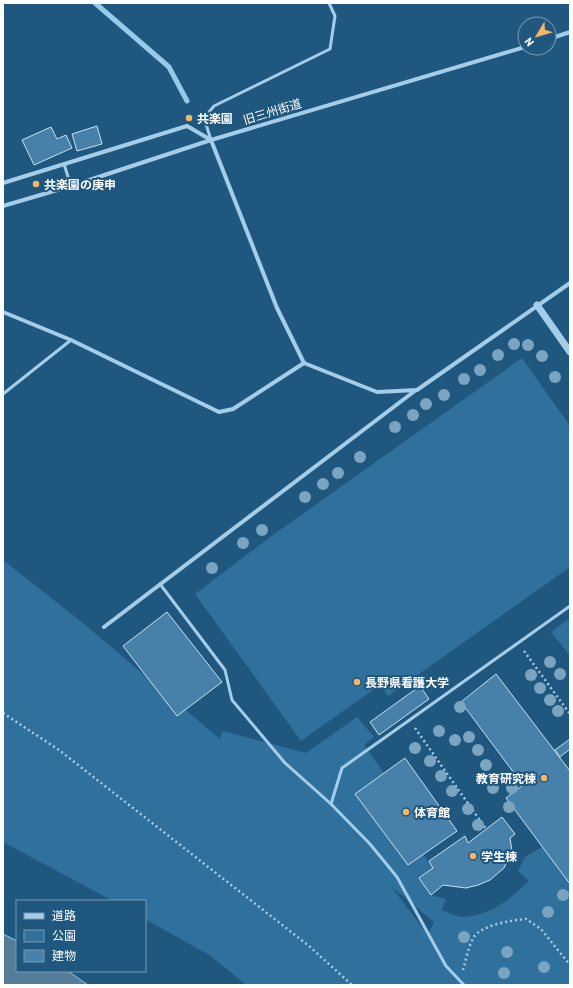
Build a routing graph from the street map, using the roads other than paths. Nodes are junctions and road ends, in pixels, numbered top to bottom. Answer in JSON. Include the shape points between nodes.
{"nodes":[{"id":1,"x":329,"y":3,"type":"edge"},
{"id":2,"x":570,"y":32,"type":"edge"},
{"id":3,"x":557,"y":36,"type":"edge"},
{"id":4,"x":517,"y":49,"type":"edge"},
{"id":5,"x":212,"y":140,"type":"junction"},
{"id":6,"x":64,"y":164,"type":"junction"},
{"id":7,"x":3,"y":183,"type":"edge"},
{"id":8,"x":71,"y":186,"type":"junction"},
{"id":9,"x":3,"y":206,"type":"edge"},
{"id":10,"x":570,"y":283,"type":"edge"},
{"id":11,"x":537,"y":305,"type":"junction"},
{"id":12,"x":3,"y":312,"type":"edge"},
{"id":13,"x":71,"y":340,"type":"junction"},
{"id":14,"x":570,"y":352,"type":"edge"},
{"id":15,"x":304,"y":363,"type":"junction"},
{"id":16,"x":417,"y":390,"type":"junction"},
{"id":17,"x":3,"y":394,"type":"edge"},
{"id":18,"x":160,"y":584,"type":"junction"},
{"id":19,"x":570,"y":606,"type":"edge"},
{"id":20,"x":104,"y":627,"type":"dead end"},
{"id":21,"x":331,"y":804,"type":"junction"},
{"id":22,"x":464,"y":985,"type":"edge"}],
"edges":[{"from":1,"to":5,"type":"lane","via":[[335,16],[330,48],[214,106],[205,121]]},
{"from":2,"to":3,"type":"street"},
{"from":4,"to":5,"type":"street","name":"旧三州街道"},
{"from":5,"to":6,"type":"street","via":[[187,126]]},
{"from":5,"to":8,"type":"street","name":"旧三州街道"},
{"from":5,"to":15,"type":"street","via":[[277,308]]},
{"from":6,"to":7,"type":"street"},
{"from":6,"to":8,"type":"lane"},
{"from":8,"to":9,"type":"street","name":"旧三州街道"},
{"from":10,"to":11,"type":"street"},
{"from":11,"to":14,"type":"street"},
{"from":11,"to":16,"type":"street"},
{"from":12,"to":13,"type":"street"},
{"from":13,"to":15,"type":"street","via":[[219,412],[233,409]]},
{"from":13,"to":17,"type":"lane"},
{"from":15,"to":16,"type":"street","via":[[377,392]]},
{"from":16,"to":18,"type":"street"},
{"from":18,"to":20,"type":"street"},
{"from":18,"to":21,"type":"lane","via":[[225,670],[232,700],[285,763]]},
{"from":19,"to":21,"type":"lane","via":[[342,768]]},
{"from":21,"to":22,"type":"lane","via":[[370,844],[397,877],[443,960]]}]}
